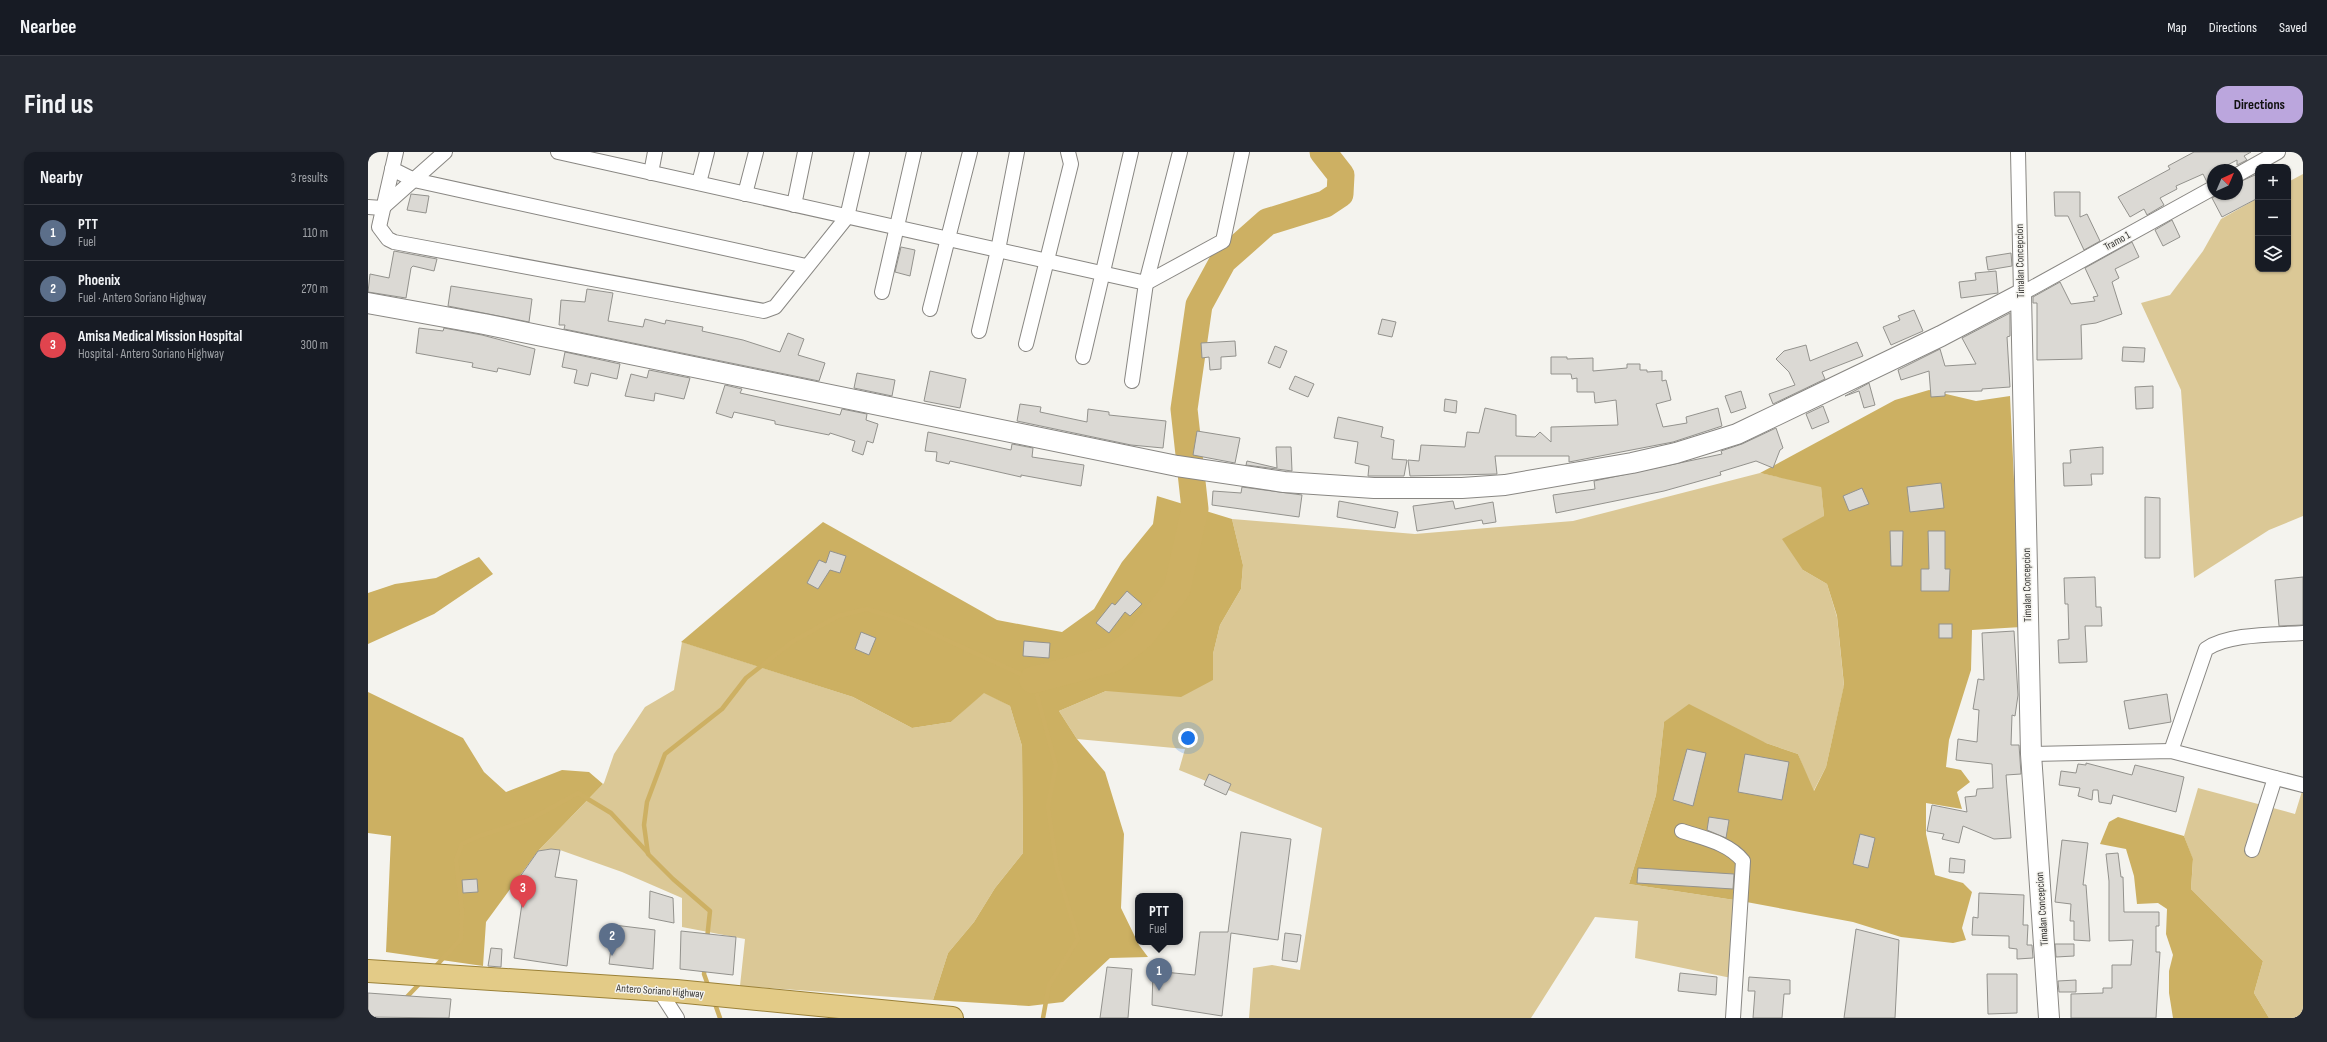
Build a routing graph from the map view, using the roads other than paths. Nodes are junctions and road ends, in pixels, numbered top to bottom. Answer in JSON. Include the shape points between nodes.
{"nodes":[{"id":1,"x":396,"y":152,"type":"edge"},
{"id":2,"x":445,"y":152,"type":"edge"},
{"id":3,"x":558,"y":152,"type":"edge"},
{"id":4,"x":655,"y":152,"type":"edge"},
{"id":5,"x":707,"y":152,"type":"edge"},
{"id":6,"x":756,"y":152,"type":"edge"},
{"id":7,"x":805,"y":152,"type":"edge"},
{"id":8,"x":862,"y":152,"type":"edge"},
{"id":9,"x":914,"y":152,"type":"edge"},
{"id":10,"x":970,"y":152,"type":"edge"},
{"id":11,"x":1017,"y":152,"type":"edge"},
{"id":12,"x":1068,"y":152,"type":"edge"},
{"id":13,"x":1131,"y":152,"type":"edge"},
{"id":14,"x":1180,"y":152,"type":"edge"},
{"id":15,"x":1242,"y":152,"type":"edge"},
{"id":16,"x":2018,"y":152,"type":"edge"},
{"id":17,"x":2278,"y":152,"type":"edge"},
{"id":18,"x":602,"y":157,"type":"edge"},
{"id":19,"x":392,"y":170,"type":"junction"},
{"id":20,"x":651,"y":172,"type":"junction"},
{"id":21,"x":2243,"y":172,"type":"edge"},
{"id":22,"x":414,"y":180,"type":"junction"},
{"id":23,"x":699,"y":183,"type":"junction"},
{"id":24,"x":2207,"y":191,"type":"edge"},
{"id":25,"x":745,"y":194,"type":"junction"},
{"id":26,"x":794,"y":204,"type":"junction"},
{"id":27,"x":368,"y":207,"type":"edge"},
{"id":28,"x":382,"y":208,"type":"junction"},
{"id":29,"x":847,"y":216,"type":"junction"},
{"id":30,"x":897,"y":228,"type":"junction"},
{"id":31,"x":948,"y":239,"type":"junction"},
{"id":32,"x":998,"y":250,"type":"junction"},
{"id":33,"x":1047,"y":261,"type":"junction"},
{"id":34,"x":806,"y":266,"type":"junction"},
{"id":35,"x":1102,"y":274,"type":"junction"},
{"id":36,"x":1146,"y":283,"type":"junction"},
{"id":37,"x":882,"y":292,"type":"dead end"},
{"id":38,"x":2021,"y":294,"type":"junction"},
{"id":39,"x":368,"y":303,"type":"edge"},
{"id":40,"x":930,"y":309,"type":"dead end"},
{"id":41,"x":979,"y":331,"type":"dead end"},
{"id":42,"x":1026,"y":344,"type":"dead end"},
{"id":43,"x":1083,"y":356,"type":"dead end"},
{"id":44,"x":1132,"y":381,"type":"dead end"},
{"id":45,"x":2303,"y":633,"type":"edge"},
{"id":46,"x":2171,"y":751,"type":"junction"},
{"id":47,"x":2031,"y":754,"type":"junction"},
{"id":48,"x":2275,"y":778,"type":"junction"},
{"id":49,"x":2303,"y":785,"type":"edge"},
{"id":50,"x":1682,"y":831,"type":"dead end"},
{"id":51,"x":2252,"y":850,"type":"dead end"},
{"id":52,"x":368,"y":971,"type":"edge"},
{"id":53,"x":659,"y":990,"type":"junction"},
{"id":54,"x":809,"y":1012,"type":"edge"},
{"id":55,"x":677,"y":1018,"type":"edge"},
{"id":56,"x":952,"y":1018,"type":"edge"},
{"id":57,"x":1733,"y":1018,"type":"edge"},
{"id":58,"x":2049,"y":1018,"type":"edge"}],
"edges":[{"from":1,"to":19,"type":"street"},
{"from":2,"to":22,"type":"street"},
{"from":3,"to":18,"type":"street"},
{"from":4,"to":20,"type":"street"},
{"from":5,"to":23,"type":"street"},
{"from":6,"to":25,"type":"street"},
{"from":7,"to":26,"type":"street"},
{"from":8,"to":29,"type":"street"},
{"from":9,"to":30,"type":"street"},
{"from":10,"to":31,"type":"street"},
{"from":11,"to":32,"type":"street"},
{"from":12,"to":33,"type":"street","via":[[1071,164]]},
{"from":13,"to":35,"type":"street"},
{"from":14,"to":36,"type":"street"},
{"from":15,"to":36,"type":"street","via":[[1223,241]]},
{"from":16,"to":38,"type":"street","name":"Timalan Concepcion"},
{"from":17,"to":21,"type":"street"},
{"from":18,"to":20,"type":"street"},
{"from":19,"to":22,"type":"street"},
{"from":19,"to":28,"type":"street"},
{"from":20,"to":23,"type":"street"},
{"from":22,"to":28,"type":"street"},
{"from":22,"to":34,"type":"street"},
{"from":23,"to":25,"type":"street"},
{"from":24,"to":38,"type":"street","name":"Tramo 1"},
{"from":25,"to":26,"type":"street"},
{"from":26,"to":29,"type":"street"},
{"from":27,"to":28,"type":"street"},
{"from":28,"to":34,"type":"street","via":[[379,227],[388,239],[394,242],[764,312],[775,307]]},
{"from":29,"to":30,"type":"street"},
{"from":29,"to":34,"type":"street"},
{"from":30,"to":31,"type":"street"},
{"from":30,"to":37,"type":"street"},
{"from":31,"to":32,"type":"street"},
{"from":31,"to":40,"type":"street"},
{"from":32,"to":33,"type":"street"},
{"from":32,"to":41,"type":"street"},
{"from":33,"to":35,"type":"street"},
{"from":33,"to":42,"type":"street"},
{"from":35,"to":36,"type":"street"},
{"from":35,"to":43,"type":"street"},
{"from":36,"to":44,"type":"street"},
{"from":38,"to":39,"type":"street","via":[[1941,336],[1737,434],[1676,453],[1632,463],[1505,485],[1462,488],[1374,488],[1284,482],[1177,466],[484,324]]},
{"from":38,"to":47,"type":"street","name":"Timalan Concepcion"},
{"from":45,"to":46,"type":"street","via":[[2237,638],[2213,643],[2206,648]]},
{"from":46,"to":47,"type":"street"},
{"from":46,"to":48,"type":"street"},
{"from":47,"to":58,"type":"street","name":"Timalan Concepcion"},
{"from":48,"to":49,"type":"street"},
{"from":48,"to":51,"type":"street"},
{"from":50,"to":57,"type":"street","via":[[1726,846],[1743,861]]},
{"from":52,"to":53,"type":"main road","name":"Antero Soriano Highway"},
{"from":53,"to":54,"type":"main road","name":"Antero Soriano Highway","via":[[730,996]]},
{"from":53,"to":55,"type":"street"},
{"from":54,"to":56,"type":"main road","name":"Antero Soriano Highway"}]}
